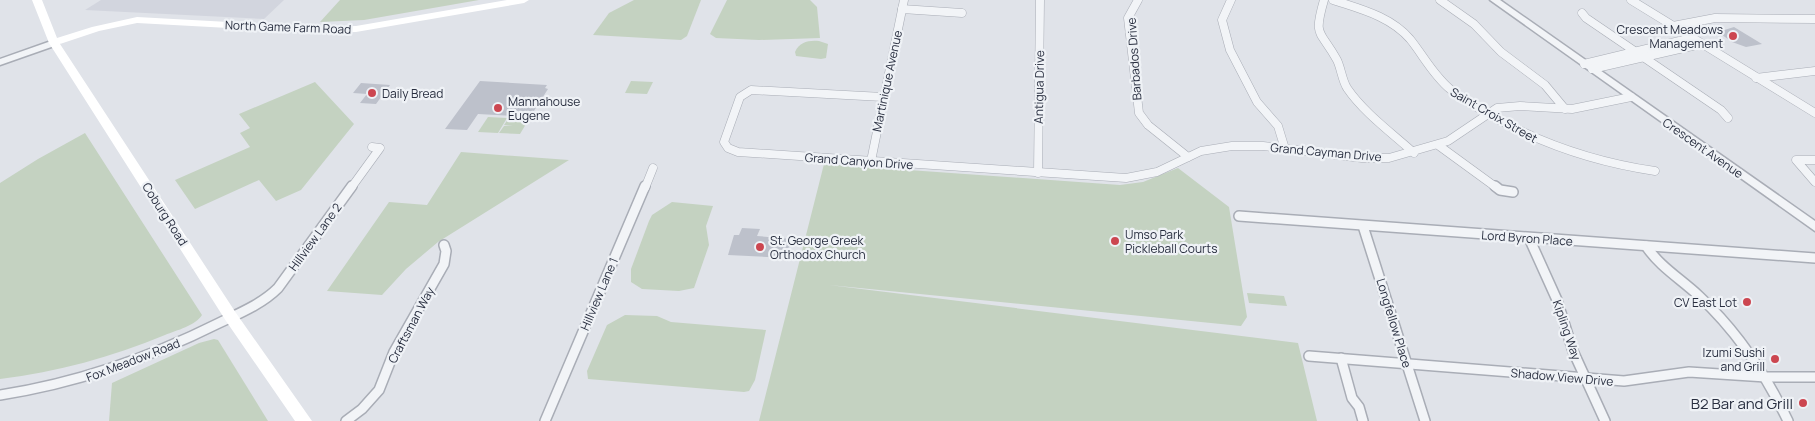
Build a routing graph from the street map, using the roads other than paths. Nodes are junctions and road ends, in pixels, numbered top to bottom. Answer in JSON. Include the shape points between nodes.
{"nodes":[{"id":1,"x":37,"y":0,"type":"edge"},
{"id":2,"x":524,"y":0,"type":"edge"},
{"id":3,"x":904,"y":0,"type":"edge"},
{"id":4,"x":1040,"y":0,"type":"edge"},
{"id":5,"x":1138,"y":0,"type":"edge"},
{"id":6,"x":1231,"y":0,"type":"edge"},
{"id":7,"x":1324,"y":0,"type":"edge"},
{"id":8,"x":1334,"y":0,"type":"edge"},
{"id":9,"x":1440,"y":0,"type":"edge"},
{"id":10,"x":1494,"y":0,"type":"edge"},
{"id":11,"x":1631,"y":0,"type":"edge"},
{"id":12,"x":902,"y":9,"type":"junction"},
{"id":13,"x":962,"y":13,"type":"dead end"},
{"id":14,"x":1582,"y":13,"type":"dead end"},
{"id":15,"x":1815,"y":18,"type":"edge"},
{"id":16,"x":1673,"y":26,"type":"junction"},
{"id":17,"x":1692,"y":38,"type":"junction"},
{"id":18,"x":54,"y":43,"type":"junction"},
{"id":19,"x":1701,"y":44,"type":"junction"},
{"id":20,"x":1637,"y":52,"type":"junction"},
{"id":21,"x":1645,"y":57,"type":"junction"},
{"id":22,"x":0,"y":62,"type":"edge"},
{"id":23,"x":1588,"y":66,"type":"junction"},
{"id":24,"x":1815,"y":71,"type":"edge"},
{"id":25,"x":1756,"y":78,"type":"junction"},
{"id":26,"x":884,"y":97,"type":"junction"},
{"id":27,"x":1631,"y":97,"type":"junction"},
{"id":28,"x":1565,"y":109,"type":"junction"},
{"id":29,"x":1487,"y":113,"type":"junction"},
{"id":30,"x":1815,"y":113,"type":"edge"},
{"id":31,"x":1728,"y":118,"type":"dead end"},
{"id":32,"x":1438,"y":145,"type":"junction"},
{"id":33,"x":372,"y":147,"type":"dead end"},
{"id":34,"x":1284,"y":149,"type":"junction"},
{"id":35,"x":1414,"y":153,"type":"junction"},
{"id":36,"x":1188,"y":157,"type":"junction"},
{"id":37,"x":1815,"y":160,"type":"edge"},
{"id":38,"x":871,"y":162,"type":"junction"},
{"id":39,"x":653,"y":168,"type":"dead end"},
{"id":40,"x":1655,"y":171,"type":"dead end"},
{"id":41,"x":1038,"y":173,"type":"junction"},
{"id":42,"x":1815,"y":182,"type":"edge"},
{"id":43,"x":1513,"y":192,"type":"dead end"},
{"id":44,"x":1239,"y":216,"type":"dead end"},
{"id":45,"x":1363,"y":226,"type":"junction"},
{"id":46,"x":1815,"y":227,"type":"edge"},
{"id":47,"x":1529,"y":238,"type":"junction"},
{"id":48,"x":444,"y":245,"type":"dead end"},
{"id":49,"x":1646,"y":246,"type":"junction"},
{"id":50,"x":1815,"y":258,"type":"edge"},
{"id":51,"x":231,"y":317,"type":"junction"},
{"id":52,"x":1309,"y":356,"type":"dead end"},
{"id":53,"x":1341,"y":358,"type":"junction"},
{"id":54,"x":1407,"y":364,"type":"junction"},
{"id":55,"x":1815,"y":377,"type":"edge"},
{"id":56,"x":1585,"y":378,"type":"junction"},
{"id":57,"x":1766,"y":378,"type":"junction"},
{"id":58,"x":0,"y":395,"type":"edge"},
{"id":59,"x":304,"y":421,"type":"edge"},
{"id":60,"x":346,"y":421,"type":"edge"},
{"id":61,"x":545,"y":421,"type":"edge"},
{"id":62,"x":1363,"y":421,"type":"edge"},
{"id":63,"x":1425,"y":421,"type":"edge"},
{"id":64,"x":1605,"y":421,"type":"edge"},
{"id":65,"x":1788,"y":421,"type":"edge"}],
"edges":[{"from":1,"to":18,"type":"main road","name":"Coburg Road"},
{"from":2,"to":18,"type":"main road","name":"North Game Farm Road","via":[[356,29],[136,20]]},
{"from":3,"to":12,"type":"street","name":"Martinique Avenue"},
{"from":4,"to":41,"type":"street","name":"Antigua Drive"},
{"from":5,"to":36,"type":"street","name":"Barbados Drive","via":[[1128,18],[1139,113],[1148,125]]},
{"from":6,"to":34,"type":"street","via":[[1222,20],[1230,50],[1255,98],[1278,126]]},
{"from":7,"to":35,"type":"street","via":[[1319,35],[1337,60],[1346,87]]},
{"from":8,"to":29,"type":"street","name":"Saint Croix Street","via":[[1399,28],[1442,82]]},
{"from":9,"to":28,"type":"street","via":[[1474,24],[1501,52],[1545,85]]},
{"from":10,"to":23,"type":"street","name":"Crescent Avenue"},
{"from":11,"to":16,"type":"street"},
{"from":12,"to":13,"type":"street"},
{"from":12,"to":26,"type":"street","name":"Martinique Avenue"},
{"from":14,"to":20,"type":"street"},
{"from":15,"to":16,"type":"street","via":[[1715,18]]},
{"from":16,"to":17,"type":"street"},
{"from":17,"to":19,"type":"street"},
{"from":17,"to":20,"type":"street"},
{"from":18,"to":22,"type":"street"},
{"from":18,"to":51,"type":"main road","name":"Coburg Road"},
{"from":19,"to":21,"type":"street"},
{"from":19,"to":25,"type":"street"},
{"from":20,"to":21,"type":"street"},
{"from":20,"to":23,"type":"street"},
{"from":21,"to":23,"type":"street"},
{"from":21,"to":31,"type":"street"},
{"from":23,"to":27,"type":"street","name":"Crescent Avenue"},
{"from":24,"to":25,"type":"street"},
{"from":25,"to":30,"type":"street"},
{"from":26,"to":38,"type":"street","name":"Martinique Avenue"},
{"from":26,"to":38,"type":"street","name":"Grand Canyon Drive","via":[[751,90],[740,97],[724,138],[725,145],[738,152]]},
{"from":27,"to":28,"type":"street","name":"Grand Cayman Drive","via":[[1586,108]]},
{"from":27,"to":46,"type":"street","name":"Crescent Avenue"},
{"from":28,"to":29,"type":"street","name":"Grand Cayman Drive","via":[[1507,106]]},
{"from":29,"to":32,"type":"street","name":"Grand Cayman Drive","via":[[1466,131]]},
{"from":29,"to":40,"type":"street","name":"Saint Croix Street","via":[[1535,140],[1569,153],[1608,164]]},
{"from":32,"to":35,"type":"street","name":"Grand Cayman Drive"},
{"from":32,"to":43,"type":"street","via":[[1500,190]]},
{"from":33,"to":51,"type":"street","name":"Hillview Lane 2","via":[[380,148],[278,288],[269,297]]},
{"from":34,"to":35,"type":"street","name":"Grand Cayman Drive","via":[[1372,158]]},
{"from":34,"to":36,"type":"street","name":"Grand Cayman Drive","via":[[1214,148]]},
{"from":36,"to":41,"type":"street","name":"Grand Canyon Drive","via":[[1157,172],[1126,178]]},
{"from":37,"to":42,"type":"street","via":[[1796,160]]},
{"from":38,"to":41,"type":"street","name":"Grand Canyon Drive"},
{"from":39,"to":61,"type":"street","name":"Hillview Lane 1"},
{"from":44,"to":45,"type":"street","name":"Lord Byron Place"},
{"from":45,"to":47,"type":"street","name":"Lord Byron Place"},
{"from":45,"to":54,"type":"street","name":"Longfellow Place"},
{"from":47,"to":49,"type":"street","name":"Lord Byron Place"},
{"from":47,"to":56,"type":"street","name":"Kipling Way","via":[[1558,300],[1569,341]]},
{"from":48,"to":60,"type":"street","name":"Craftsman Way","via":[[444,264],[394,352],[382,384],[368,403]]},
{"from":49,"to":50,"type":"street","name":"Lord Byron Place"},
{"from":49,"to":57,"type":"street","via":[[1654,258],[1716,314]]},
{"from":51,"to":58,"type":"street","name":"Fox Meadow Road","via":[[166,349],[102,374]]},
{"from":51,"to":59,"type":"main road","name":"Coburg Road"},
{"from":52,"to":53,"type":"street","name":"Shadow View Drive"},
{"from":53,"to":54,"type":"street","name":"Shadow View Drive"},
{"from":53,"to":62,"type":"street","via":[[1351,396]]},
{"from":54,"to":56,"type":"street","name":"Shadow View Drive"},
{"from":54,"to":63,"type":"street","name":"Longfellow Place"},
{"from":55,"to":57,"type":"street","name":"Shadow View Drive"},
{"from":56,"to":57,"type":"street","name":"Shadow View Drive","via":[[1630,381],[1689,372]]},
{"from":56,"to":64,"type":"street","name":"Kipling Way"},
{"from":57,"to":65,"type":"street"}]}
